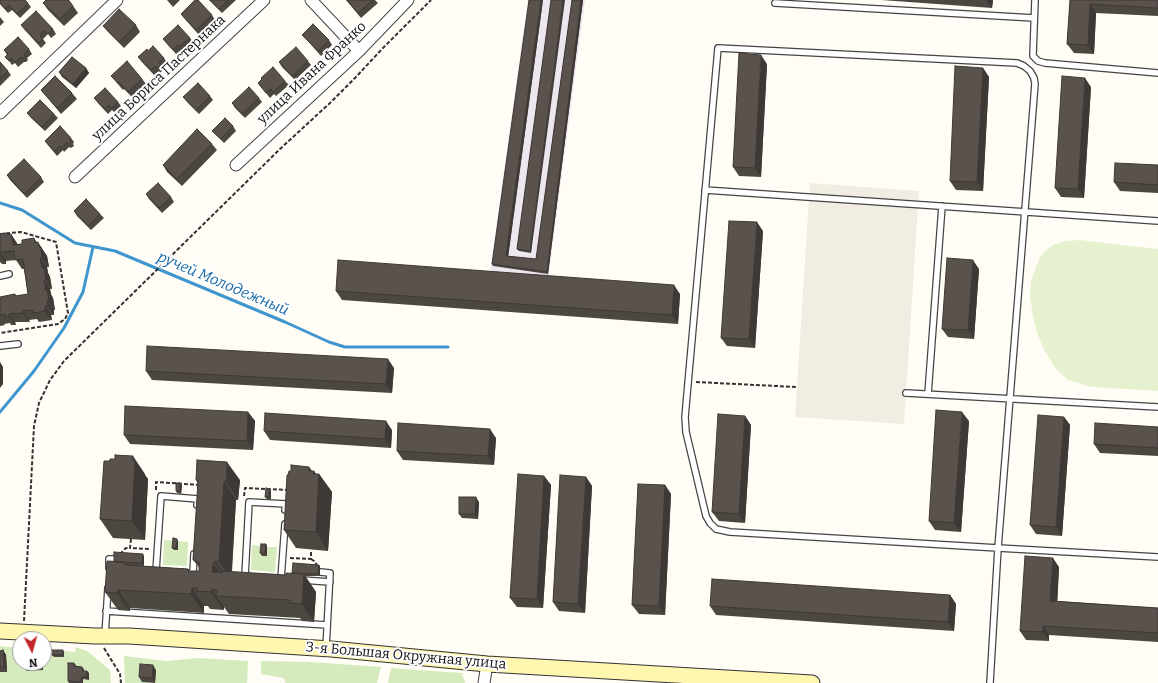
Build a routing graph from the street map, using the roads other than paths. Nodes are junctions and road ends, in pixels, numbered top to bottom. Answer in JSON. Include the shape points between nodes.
{"nodes":[{"id":1,"x":117,"y":0,"type":"edge"},
{"id":2,"x":264,"y":0,"type":"edge"},
{"id":3,"x":311,"y":0,"type":"edge"},
{"id":4,"x":408,"y":0,"type":"edge"},
{"id":5,"x":1035,"y":0,"type":"edge"},
{"id":6,"x":775,"y":3,"type":"dead end"},
{"id":7,"x":1034,"y":18,"type":"junction"},
{"id":8,"x":359,"y":51,"type":"junction"},
{"id":9,"x":1158,"y":73,"type":"edge"},
{"id":10,"x":0,"y":113,"type":"edge"},
{"id":11,"x":236,"y":165,"type":"dead end"},
{"id":12,"x":75,"y":177,"type":"dead end"},
{"id":13,"x":705,"y":190,"type":"junction"},
{"id":14,"x":942,"y":206,"type":"junction"},
{"id":15,"x":1025,"y":212,"type":"junction"},
{"id":16,"x":1158,"y":221,"type":"edge"},
{"id":17,"x":9,"y":274,"type":"dead end"},
{"id":18,"x":0,"y":276,"type":"edge"},
{"id":19,"x":18,"y":344,"type":"dead end"},
{"id":20,"x":0,"y":346,"type":"edge"},
{"id":21,"x":906,"y":392,"type":"dead end"},
{"id":22,"x":928,"y":394,"type":"junction"},
{"id":23,"x":1010,"y":398,"type":"junction"},
{"id":24,"x":1158,"y":407,"type":"edge"},
{"id":25,"x":197,"y":513,"type":"edge"},
{"id":26,"x":998,"y":548,"type":"junction"},
{"id":27,"x":195,"y":549,"type":"edge"},
{"id":28,"x":1158,"y":557,"type":"edge"},
{"id":29,"x":116,"y":559,"type":"edge"},
{"id":30,"x":319,"y":569,"type":"edge"},
{"id":31,"x":111,"y":570,"type":"edge"},
{"id":32,"x":157,"y":571,"type":"edge"},
{"id":33,"x":181,"y":572,"type":"edge"},
{"id":34,"x":256,"y":577,"type":"edge"},
{"id":35,"x":281,"y":579,"type":"edge"},
{"id":36,"x":294,"y":579,"type":"edge"},
{"id":37,"x":108,"y":581,"type":"edge"},
{"id":38,"x":330,"y":582,"type":"junction"},
{"id":39,"x":106,"y":611,"type":"junction"},
{"id":40,"x":327,"y":625,"type":"junction"},
{"id":41,"x":0,"y":631,"type":"edge"},
{"id":42,"x":100,"y":636,"type":"junction"},
{"id":43,"x":326,"y":648,"type":"junction"},
{"id":44,"x":487,"y":664,"type":"junction"},
{"id":45,"x":484,"y":683,"type":"edge"},
{"id":46,"x":812,"y":683,"type":"edge"},
{"id":47,"x":990,"y":683,"type":"edge"}],
"edges":[{"from":1,"to":10,"type":"street"},
{"from":2,"to":12,"type":"street","name":"улица Бориса Пастернака"},
{"from":3,"to":8,"type":"street"},
{"from":4,"to":8,"type":"street","name":"улица Ивана Франко"},
{"from":5,"to":7,"type":"lane"},
{"from":6,"to":7,"type":"lane"},
{"from":7,"to":9,"type":"lane","via":[[1033,56],[1038,61]]},
{"from":8,"to":11,"type":"street","name":"улица Ивана Франко"},
{"from":13,"to":14,"type":"lane"},
{"from":13,"to":15,"type":"lane","via":[[718,48],[1017,63],[1030,71],[1035,84]]},
{"from":13,"to":26,"type":"lane","via":[[685,417],[686,432],[706,516],[710,523],[716,529],[730,532]]},
{"from":14,"to":15,"type":"lane"},
{"from":14,"to":22,"type":"lane"},
{"from":15,"to":16,"type":"lane"},
{"from":15,"to":23,"type":"lane"},
{"from":17,"to":18,"type":"lane"},
{"from":19,"to":20,"type":"lane"},
{"from":21,"to":22,"type":"lane"},
{"from":22,"to":23,"type":"lane"},
{"from":23,"to":24,"type":"lane"},
{"from":23,"to":26,"type":"lane"},
{"from":25,"to":32,"type":"lane","via":[[198,499],[161,496]]},
{"from":26,"to":28,"type":"lane"},
{"from":26,"to":47,"type":"lane"},
{"from":27,"to":33,"type":"lane","via":[[193,573]]},
{"from":29,"to":31,"type":"lane","via":[[109,559]]},
{"from":30,"to":38,"type":"lane","via":[[330,572]]},
{"from":34,"to":35,"type":"lane","via":[[245,576],[250,502],[286,504]]},
{"from":36,"to":38,"type":"lane"},
{"from":37,"to":39,"type":"lane"},
{"from":38,"to":40,"type":"lane"},
{"from":39,"to":40,"type":"lane"},
{"from":39,"to":42,"type":"lane"},
{"from":40,"to":43,"type":"lane"},
{"from":41,"to":42,"type":"street","name":"3-я Большая Окружная улица"},
{"from":42,"to":43,"type":"street","name":"3-я Большая Окружная улица"},
{"from":43,"to":44,"type":"street","name":"3-я Большая Окружная улица"},
{"from":44,"to":45,"type":"street"},
{"from":44,"to":46,"type":"street","name":"3-я Большая Окружная улица"}]}
